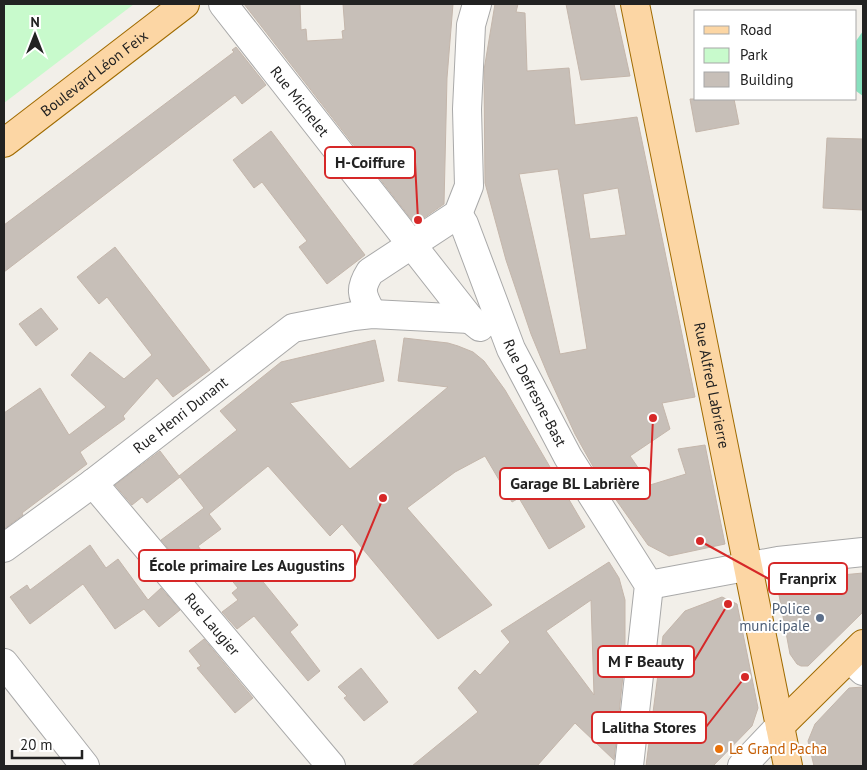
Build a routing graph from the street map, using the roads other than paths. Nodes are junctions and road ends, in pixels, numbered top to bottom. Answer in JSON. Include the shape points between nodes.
{"nodes":[{"id":1,"x":185,"y":4,"type":"edge"},
{"id":2,"x":223,"y":4,"type":"edge"},
{"id":3,"x":478,"y":4,"type":"edge"},
{"id":4,"x":635,"y":4,"type":"edge"},
{"id":5,"x":4,"y":143,"type":"edge"},
{"id":6,"x":458,"y":214,"type":"junction"},
{"id":7,"x":412,"y":246,"type":"junction"},
{"id":8,"x":372,"y":314,"type":"junction"},
{"id":9,"x":470,"y":319,"type":"junction"},
{"id":10,"x":511,"y":350,"type":"junction"},
{"id":11,"x":93,"y":483,"type":"junction"},
{"id":12,"x":4,"y":548,"type":"edge"},
{"id":13,"x":863,"y":552,"type":"edge"},
{"id":14,"x":749,"y":567,"type":"junction"},
{"id":15,"x":649,"y":585,"type":"junction"},
{"id":16,"x":859,"y":657,"type":"edge"},
{"id":17,"x":4,"y":663,"type":"edge"},
{"id":18,"x":780,"y":726,"type":"junction"},
{"id":19,"x":85,"y":766,"type":"edge"},
{"id":20,"x":331,"y":766,"type":"edge"},
{"id":21,"x":629,"y":766,"type":"edge"},
{"id":22,"x":742,"y":766,"type":"edge"},
{"id":23,"x":788,"y":766,"type":"edge"}],
"edges":[{"from":1,"to":5,"type":"main road","name":"Boulevard Léon Feix"},
{"from":2,"to":7,"type":"street","name":"Rue Michelet"},
{"from":3,"to":6,"type":"street","via":[[471,25],[468,81],[469,186]]},
{"from":4,"to":14,"type":"main road","name":"Rue Alfred Labrierre"},
{"from":6,"to":7,"type":"street"},
{"from":6,"to":10,"type":"street","name":"Rue Defresne-Bast"},
{"from":7,"to":8,"type":"street","via":[[370,272],[362,284]]},
{"from":7,"to":9,"type":"street","name":"Rue Michelet"},
{"from":8,"to":9,"type":"street","name":"Rue Henri Dunant"},
{"from":8,"to":11,"type":"street","name":"Rue Henri Dunant","via":[[294,328]]},
{"from":9,"to":10,"type":"street","name":"Rue Michelet"},
{"from":10,"to":15,"type":"street","name":"Rue Defresne-Bast","via":[[568,457]]},
{"from":11,"to":12,"type":"street","name":"Rue Henri Dunant"},
{"from":11,"to":20,"type":"street","name":"Rue Laugier"},
{"from":13,"to":14,"type":"street"},
{"from":14,"to":15,"type":"street"},
{"from":14,"to":18,"type":"main road","name":"Rue Alfred Labrierre"},
{"from":15,"to":21,"type":"street"},
{"from":16,"to":18,"type":"main road"},
{"from":17,"to":19,"type":"street"},
{"from":18,"to":22,"type":"street"},
{"from":18,"to":23,"type":"main road","name":"Rue Alfred Labrierre"}]}
